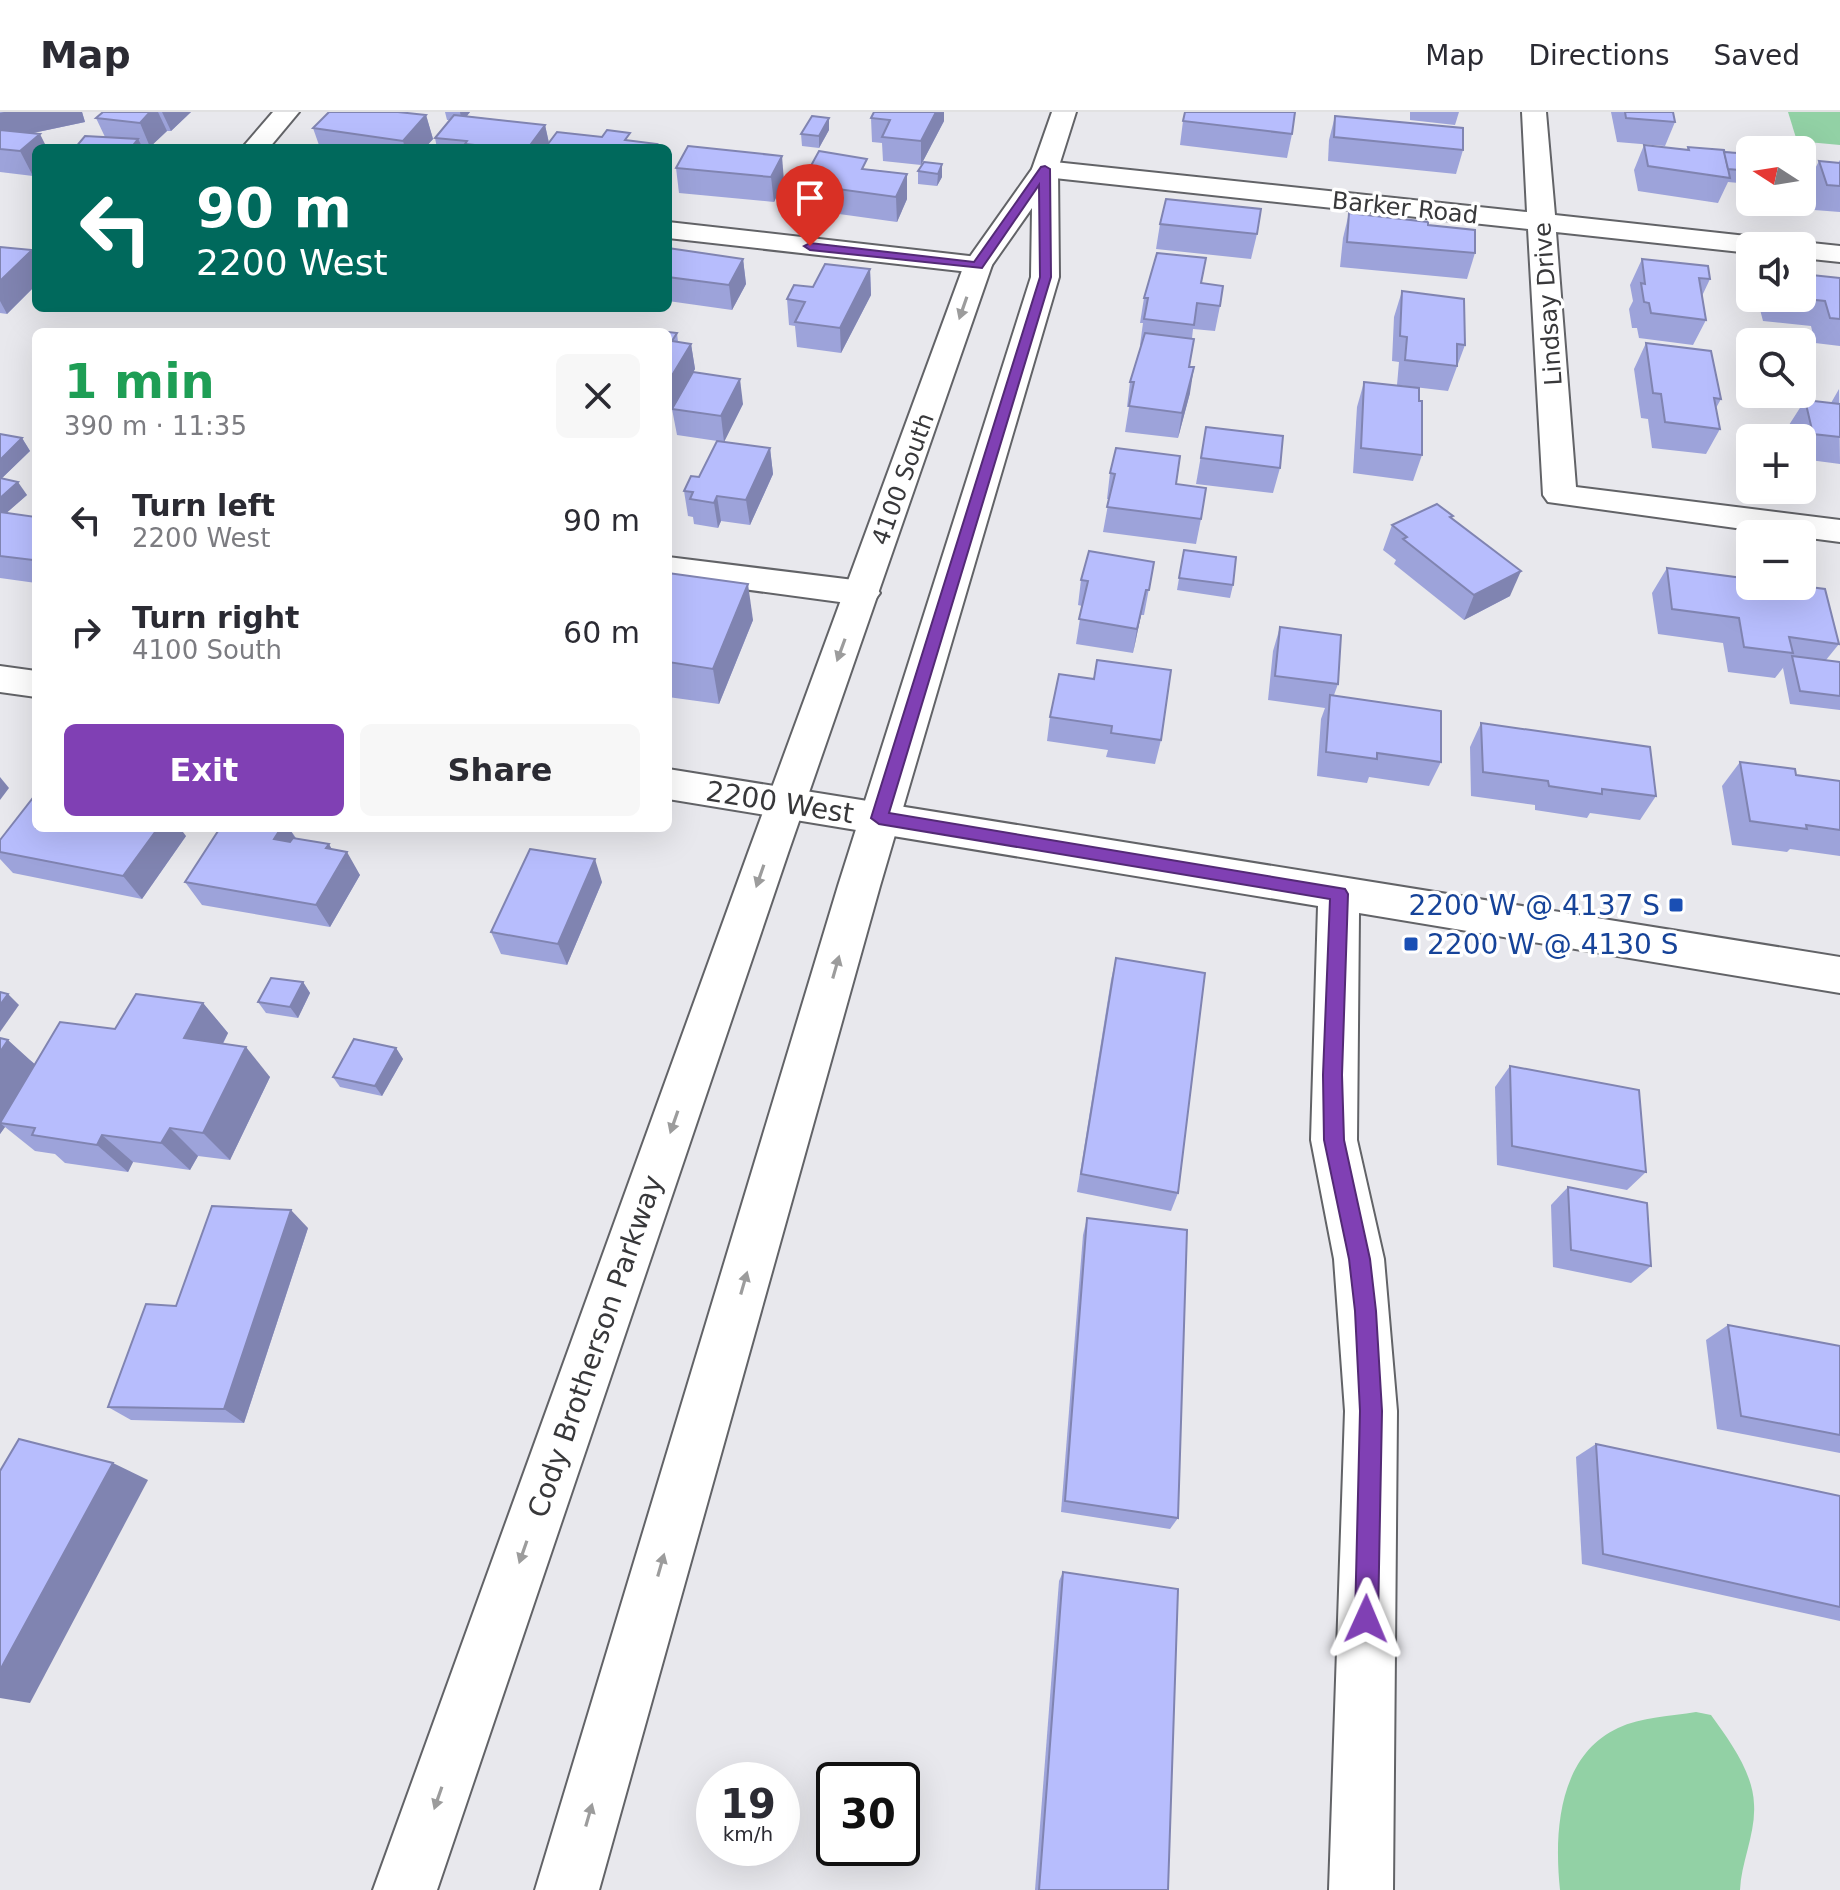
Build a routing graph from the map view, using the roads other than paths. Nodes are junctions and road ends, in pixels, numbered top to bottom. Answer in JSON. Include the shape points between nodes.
{"nodes":[{"id":1,"x":287,"y":112,"type":"edge"},
{"id":2,"x":1064,"y":112,"type":"edge"},
{"id":3,"x":1534,"y":112,"type":"edge"},
{"id":4,"x":259,"y":144,"type":"edge"},
{"id":5,"x":1045,"y":169,"type":"junction"},
{"id":6,"x":1543,"y":222,"type":"junction"},
{"id":7,"x":672,"y":230,"type":"edge"},
{"id":8,"x":1736,"y":243,"type":"edge"},
{"id":9,"x":1816,"y":251,"type":"edge"},
{"id":10,"x":1840,"y":254,"type":"edge"},
{"id":11,"x":978,"y":265,"type":"junction"},
{"id":12,"x":1840,"y":531,"type":"edge"},
{"id":13,"x":672,"y":569,"type":"edge"},
{"id":14,"x":862,"y":593,"type":"junction"},
{"id":15,"x":0,"y":679,"type":"edge"},
{"id":16,"x":32,"y":683,"type":"edge"},
{"id":17,"x":672,"y":785,"type":"edge"},
{"id":18,"x":785,"y":803,"type":"junction"},
{"id":19,"x":879,"y":818,"type":"junction"},
{"id":20,"x":1339,"y":894,"type":"junction"},
{"id":21,"x":1840,"y":975,"type":"edge"},
{"id":22,"x":405,"y":1890,"type":"edge"},
{"id":23,"x":567,"y":1890,"type":"edge"},
{"id":24,"x":1361,"y":1890,"type":"edge"}],
"edges":[{"from":1,"to":4,"type":"street"},
{"from":2,"to":5,"type":"street","name":"4100 South"},
{"from":3,"to":6,"type":"street","name":"Lindsay Drive"},
{"from":5,"to":6,"type":"street","name":"Barker Road"},
{"from":5,"to":11,"type":"street","name":"4100 South"},
{"from":5,"to":19,"type":"street","name":"4100 South","via":[[1045,277]]},
{"from":6,"to":8,"type":"street","name":"Barker Road"},
{"from":6,"to":12,"type":"street","name":"Lindsay Drive","via":[[1560,495]]},
{"from":7,"to":11,"type":"street"},
{"from":9,"to":10,"type":"street"},
{"from":11,"to":14,"type":"street","name":"4100 South","one_way":true},
{"from":13,"to":14,"type":"street"},
{"from":14,"to":18,"type":"street","name":"4100 South","one_way":true},
{"from":15,"to":16,"type":"street"},
{"from":17,"to":18,"type":"street","name":"2200 West"},
{"from":18,"to":19,"type":"street","name":"2200 West"},
{"from":18,"to":22,"type":"street","name":"Cody Brotherson Parkway","one_way":true},
{"from":19,"to":20,"type":"street","name":"2200 West"},
{"from":23,"to":19,"type":"street","one_way":true},
{"from":20,"to":21,"type":"street","name":"2200 West"},
{"from":20,"to":24,"type":"street","via":[[1334,1140],[1359,1259],[1371,1411]]}]}
